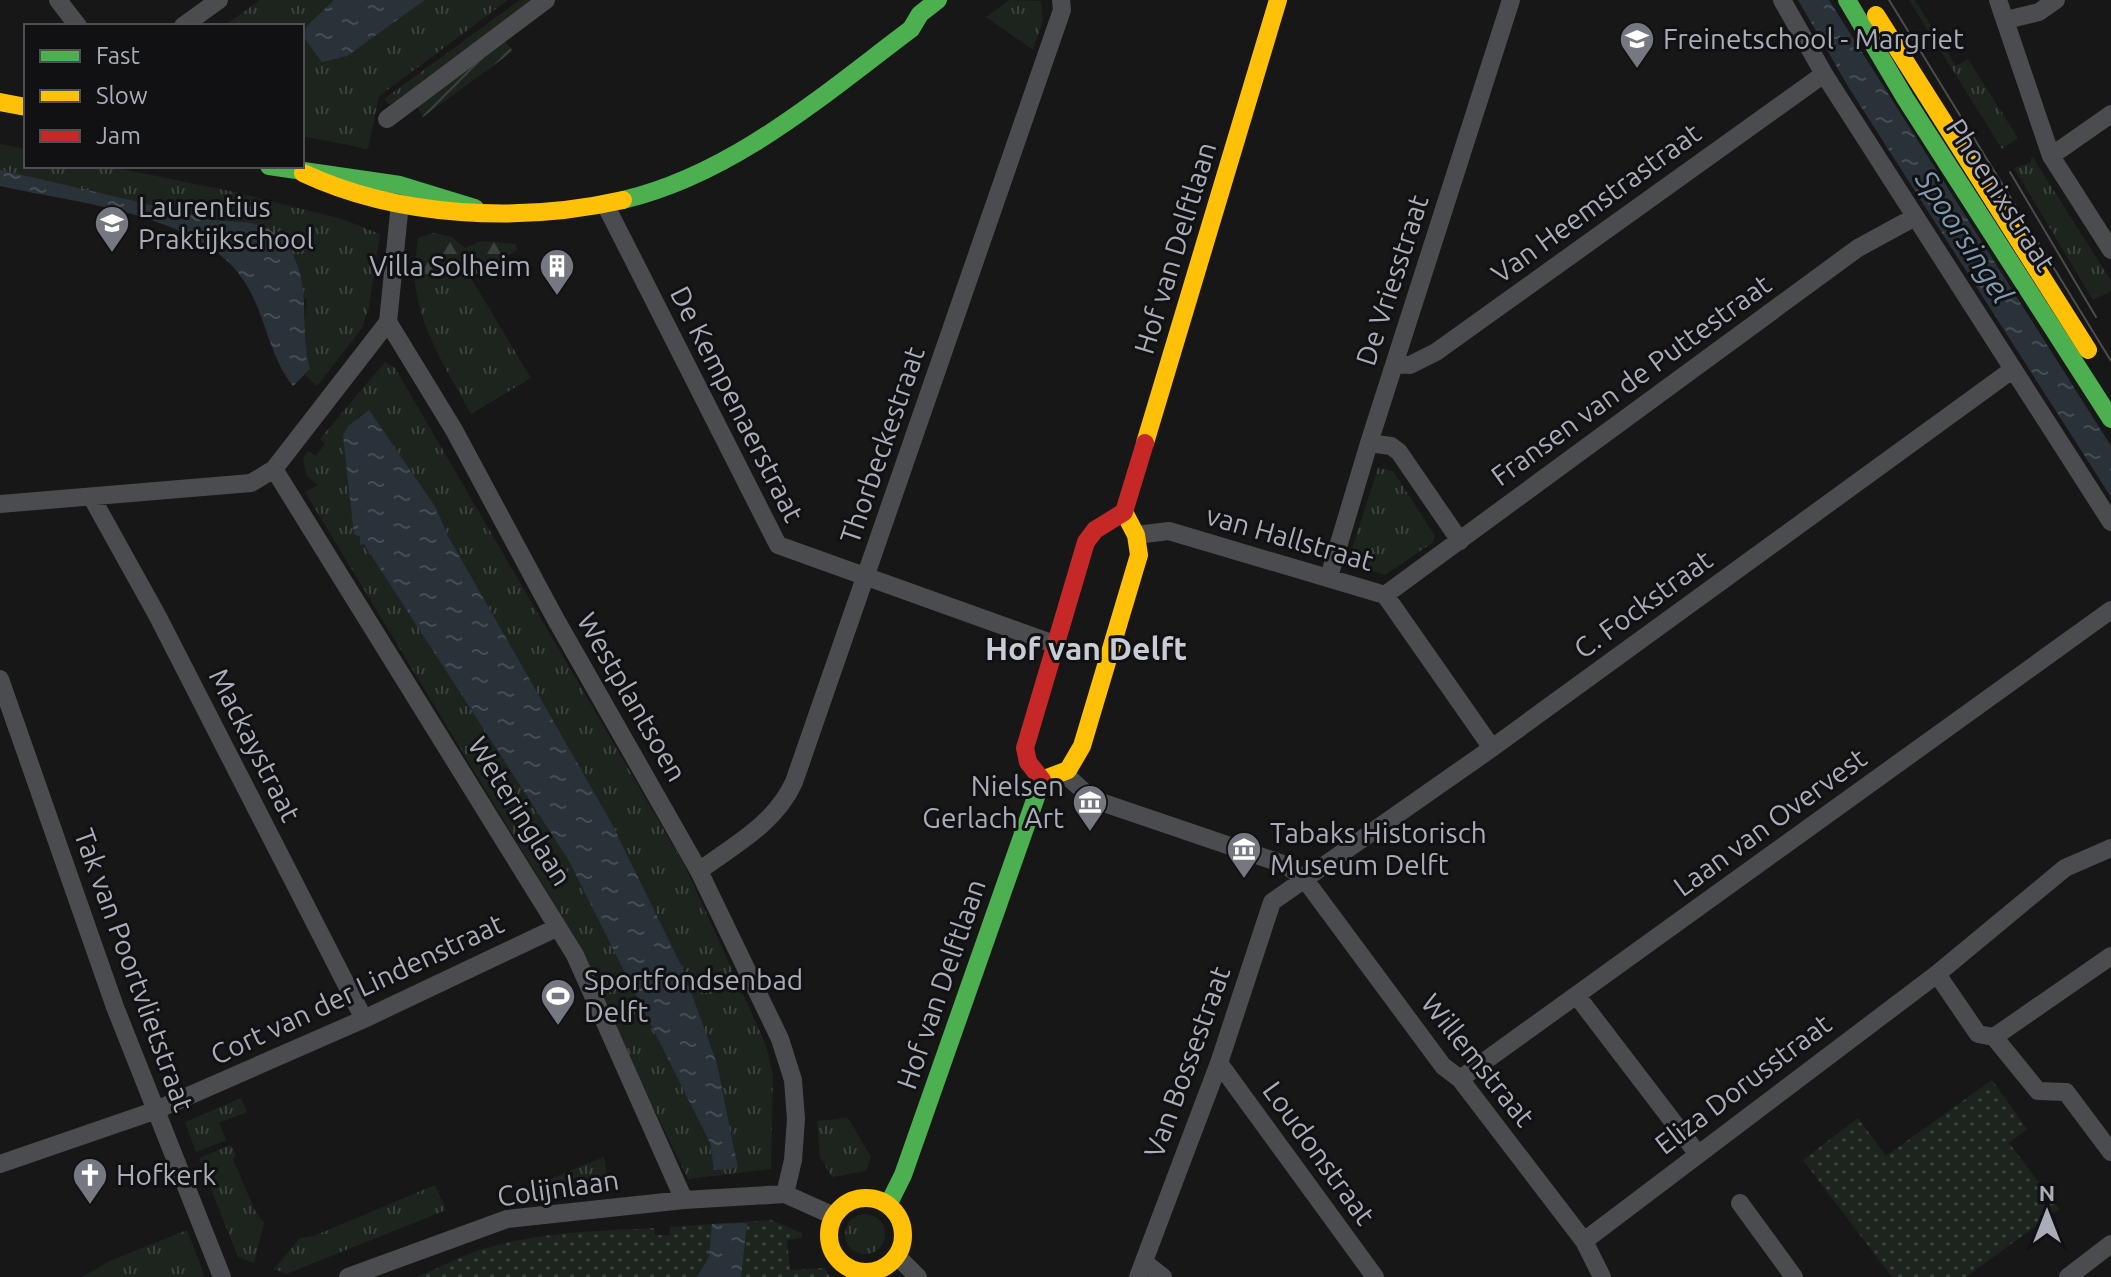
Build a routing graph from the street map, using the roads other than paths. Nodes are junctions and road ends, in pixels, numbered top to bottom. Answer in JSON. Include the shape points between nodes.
{"nodes":[{"id":1,"x":58,"y":0,"type":"edge"},
{"id":2,"x":219,"y":0,"type":"edge"},
{"id":3,"x":546,"y":0,"type":"edge"},
{"id":4,"x":938,"y":0,"type":"edge"},
{"id":5,"x":959,"y":0,"type":"edge"},
{"id":6,"x":1061,"y":0,"type":"edge"},
{"id":7,"x":1278,"y":0,"type":"edge"},
{"id":8,"x":1511,"y":0,"type":"edge"},
{"id":9,"x":1782,"y":0,"type":"edge"},
{"id":10,"x":1847,"y":0,"type":"edge"},
{"id":11,"x":1867,"y":0,"type":"edge"},
{"id":12,"x":1998,"y":0,"type":"edge"},
{"id":13,"x":2056,"y":0,"type":"edge"},
{"id":14,"x":2006,"y":20,"type":"junction"},
{"id":15,"x":76,"y":24,"type":"edge"},
{"id":16,"x":186,"y":24,"type":"edge"},
{"id":17,"x":911,"y":29,"type":"junction"},
{"id":18,"x":1824,"y":74,"type":"junction"},
{"id":19,"x":0,"y":102,"type":"edge"},
{"id":20,"x":24,"y":107,"type":"edge"},
{"id":21,"x":2111,"y":114,"type":"edge"},
{"id":22,"x":0,"y":118,"type":"edge"},
{"id":23,"x":387,"y":119,"type":"dead end"},
{"id":24,"x":24,"y":123,"type":"edge"},
{"id":25,"x":2051,"y":156,"type":"junction"},
{"id":26,"x":279,"y":168,"type":"edge"},
{"id":27,"x":303,"y":173,"type":"junction"},
{"id":28,"x":402,"y":186,"type":"junction"},
{"id":29,"x":605,"y":204,"type":"junction"},
{"id":30,"x":399,"y":206,"type":"junction"},
{"id":31,"x":480,"y":211,"type":"junction"},
{"id":32,"x":1915,"y":217,"type":"junction"},
{"id":33,"x":2111,"y":250,"type":"edge"},
{"id":34,"x":388,"y":322,"type":"junction"},
{"id":35,"x":1397,"y":364,"type":"junction"},
{"id":36,"x":2012,"y":370,"type":"junction"},
{"id":37,"x":2111,"y":387,"type":"edge"},
{"id":38,"x":2111,"y":419,"type":"edge"},
{"id":39,"x":1369,"y":443,"type":"junction"},
{"id":40,"x":274,"y":469,"type":"junction"},
{"id":41,"x":92,"y":498,"type":"junction"},
{"id":42,"x":0,"y":504,"type":"edge"},
{"id":43,"x":1124,"y":512,"type":"junction"},
{"id":44,"x":2111,"y":522,"type":"edge"},
{"id":45,"x":1136,"y":535,"type":"junction"},
{"id":46,"x":1460,"y":541,"type":"junction"},
{"id":47,"x":1329,"y":577,"type":"junction"},
{"id":48,"x":865,"y":579,"type":"junction"},
{"id":49,"x":1385,"y":595,"type":"junction"},
{"id":50,"x":2111,"y":610,"type":"edge"},
{"id":51,"x":1054,"y":644,"type":"junction"},
{"id":52,"x":0,"y":679,"type":"edge"},
{"id":53,"x":6,"y":716,"type":"edge"},
{"id":54,"x":1492,"y":748,"type":"junction"},
{"id":55,"x":1066,"y":775,"type":"junction"},
{"id":56,"x":1042,"y":780,"type":"junction"},
{"id":57,"x":2111,"y":848,"type":"edge"},
{"id":58,"x":699,"y":871,"type":"junction"},
{"id":59,"x":1306,"y":881,"type":"junction"},
{"id":60,"x":556,"y":928,"type":"junction"},
{"id":61,"x":2111,"y":956,"type":"edge"},
{"id":62,"x":1937,"y":974,"type":"junction"},
{"id":63,"x":1577,"y":996,"type":"junction"},
{"id":64,"x":364,"y":1019,"type":"junction"},
{"id":65,"x":1994,"y":1037,"type":"junction"},
{"id":66,"x":1219,"y":1063,"type":"junction"},
{"id":67,"x":1460,"y":1079,"type":"junction"},
{"id":68,"x":154,"y":1111,"type":"junction"},
{"id":69,"x":2111,"y":1152,"type":"edge"},
{"id":70,"x":1697,"y":1153,"type":"junction"},
{"id":71,"x":0,"y":1164,"type":"edge"},
{"id":72,"x":785,"y":1194,"type":"junction"},
{"id":73,"x":684,"y":1200,"type":"junction"},
{"id":74,"x":1740,"y":1203,"type":"dead end"},
{"id":75,"x":888,"y":1205,"type":"junction"},
{"id":76,"x":834,"y":1216,"type":"junction"},
{"id":77,"x":1584,"y":1241,"type":"junction"},
{"id":78,"x":2111,"y":1244,"type":"edge"},
{"id":79,"x":897,"y":1256,"type":"junction"},
{"id":80,"x":1141,"y":1270,"type":"edge"},
{"id":81,"x":869,"y":1274,"type":"edge"},
{"id":82,"x":1599,"y":1276,"type":"edge"},
{"id":83,"x":222,"y":1277,"type":"edge"},
{"id":84,"x":348,"y":1277,"type":"edge"},
{"id":85,"x":918,"y":1277,"type":"edge"},
{"id":86,"x":1163,"y":1277,"type":"edge"},
{"id":87,"x":1375,"y":1277,"type":"edge"},
{"id":88,"x":1794,"y":1277,"type":"edge"},
{"id":89,"x":2068,"y":1277,"type":"edge"}],
"edges":[{"from":1,"to":15,"type":"street"},
{"from":2,"to":16,"type":"street"},
{"from":3,"to":23,"type":"street"},
{"from":4,"to":17,"type":"street"},
{"from":5,"to":17,"type":"street","via":[[941,20]]},
{"from":6,"to":48,"type":"street","name":"Thorbeckestraat","via":[[989,228]]},
{"from":7,"to":43,"type":"street","name":"Hof van Delftlaan"},
{"from":8,"to":35,"type":"street","name":"De Vriesstraat"},
{"from":9,"to":18,"type":"street"},
{"from":10,"to":38,"type":"street","name":"Phoenixstraat"},
{"from":11,"to":37,"type":"street","name":"Phoenixstraat"},
{"from":12,"to":14,"type":"street"},
{"from":13,"to":14,"type":"street","via":[[2039,12]]},
{"from":14,"to":25,"type":"street"},
{"from":17,"to":29,"type":"street","via":[[740,152],[655,190]]},
{"from":18,"to":32,"type":"street"},
{"from":18,"to":35,"type":"street","name":"Van Heemstrastraat","via":[[1436,352],[1410,365]]},
{"from":19,"to":20,"type":"street"},
{"from":21,"to":25,"type":"street"},
{"from":22,"to":24,"type":"street"},
{"from":25,"to":33,"type":"street"},
{"from":26,"to":27,"type":"street"},
{"from":27,"to":28,"type":"street","via":[[335,173]]},
{"from":27,"to":30,"type":"street","via":[[328,186]]},
{"from":28,"to":30,"type":"street"},
{"from":28,"to":31,"type":"street","via":[[445,194]]},
{"from":29,"to":31,"type":"street","via":[[552,211]]},
{"from":29,"to":48,"type":"street","name":"De Kempenaerstraat","via":[[778,545]]},
{"from":30,"to":31,"type":"street"},
{"from":30,"to":34,"type":"street"},
{"from":32,"to":36,"type":"street"},
{"from":32,"to":46,"type":"street","name":"Fransen van de Puttestraat","via":[[1858,248]]},
{"from":34,"to":40,"type":"street"},
{"from":34,"to":58,"type":"street","name":"Westplantsoen","via":[[454,430]]},
{"from":35,"to":39,"type":"street","name":"De Vriesstraat"},
{"from":36,"to":44,"type":"street"},
{"from":36,"to":54,"type":"street","name":"C. Fockstraat"},
{"from":39,"to":46,"type":"street","via":[[1399,452]]},
{"from":39,"to":47,"type":"street","name":"De Vriesstraat"},
{"from":40,"to":41,"type":"street","via":[[251,483]]},
{"from":40,"to":60,"type":"street","name":"Weteringlaan"},
{"from":41,"to":42,"type":"street"},
{"from":41,"to":64,"type":"street","name":"Mackaystraat"},
{"from":43,"to":45,"type":"street"},
{"from":43,"to":51,"type":"street","via":[[1086,542]]},
{"from":45,"to":47,"type":"street","name":"van Hallstraat","via":[[1169,531]]},
{"from":45,"to":55,"type":"street","via":[[1139,555],[1078,760]]},
{"from":46,"to":49,"type":"street","name":"Fransen van de Puttestraat"},
{"from":47,"to":49,"type":"street","name":"van Hallstraat"},
{"from":48,"to":51,"type":"street","name":"De Kempenaerstraat"},
{"from":48,"to":58,"type":"street","name":"Thorbeckestraat","via":[[785,802]]},
{"from":49,"to":54,"type":"street","name":"van Hallstraat"},
{"from":50,"to":63,"type":"street","name":"Laan van Overvest"},
{"from":51,"to":56,"type":"street","via":[[1025,748]]},
{"from":52,"to":53,"type":"street","name":"Tak van Poortvlietstraat"},
{"from":53,"to":68,"type":"street","name":"Tak van Poortvlietstraat"},
{"from":54,"to":59,"type":"street","name":"C. Fockstraat"},
{"from":55,"to":56,"type":"street"},
{"from":55,"to":59,"type":"street","via":[[1092,799],[1286,865]]},
{"from":56,"to":75,"type":"street","name":"Hof van Delftlaan"},
{"from":57,"to":62,"type":"street","name":"Eliza Dorusstraat","via":[[2065,868]]},
{"from":58,"to":72,"type":"street","name":"Westplantsoen","via":[[780,1039],[793,1080],[796,1119]]},
{"from":59,"to":66,"type":"street","name":"Van Bossestraat","via":[[1272,902]]},
{"from":59,"to":67,"type":"street","name":"Willemstraat","via":[[1443,1066]]},
{"from":60,"to":64,"type":"street","name":"Cort van der Lindenstraat"},
{"from":60,"to":73,"type":"street","name":"Weteringlaan","via":[[575,955]]},
{"from":61,"to":65,"type":"street"},
{"from":62,"to":65,"type":"street","via":[[1978,1034]]},
{"from":62,"to":70,"type":"street","name":"Eliza Dorusstraat"},
{"from":63,"to":67,"type":"street","name":"Laan van Overvest"},
{"from":63,"to":70,"type":"street"},
{"from":64,"to":68,"type":"street","name":"Cort van der Lindenstraat"},
{"from":65,"to":69,"type":"street","via":[[2038,1091],[2066,1092]]},
{"from":66,"to":80,"type":"street","name":"Van Bossestraat"},
{"from":66,"to":87,"type":"street","name":"Loudonstraat"},
{"from":67,"to":77,"type":"street","name":"Willemstraat"},
{"from":68,"to":71,"type":"street","name":"Cort van der Lindenstraat"},
{"from":68,"to":83,"type":"street","name":"Tak van Poortvlietstraat"},
{"from":70,"to":77,"type":"street","name":"Eliza Dorusstraat"},
{"from":72,"to":73,"type":"street","name":"Colijnlaan"},
{"from":72,"to":76,"type":"street"},
{"from":73,"to":84,"type":"street","name":"Colijnlaan","via":[[507,1219]]},
{"from":74,"to":88,"type":"street"},
{"from":75,"to":76,"type":"street","via":[[859,1198]]},
{"from":75,"to":79,"type":"street","via":[[903,1229]]},
{"from":76,"to":81,"type":"street","via":[[832,1250],[847,1267]]},
{"from":77,"to":82,"type":"street","name":"Willemstraat"},
{"from":78,"to":89,"type":"street"},
{"from":79,"to":81,"type":"street"},
{"from":79,"to":85,"type":"street"},
{"from":80,"to":86,"type":"street"}]}
